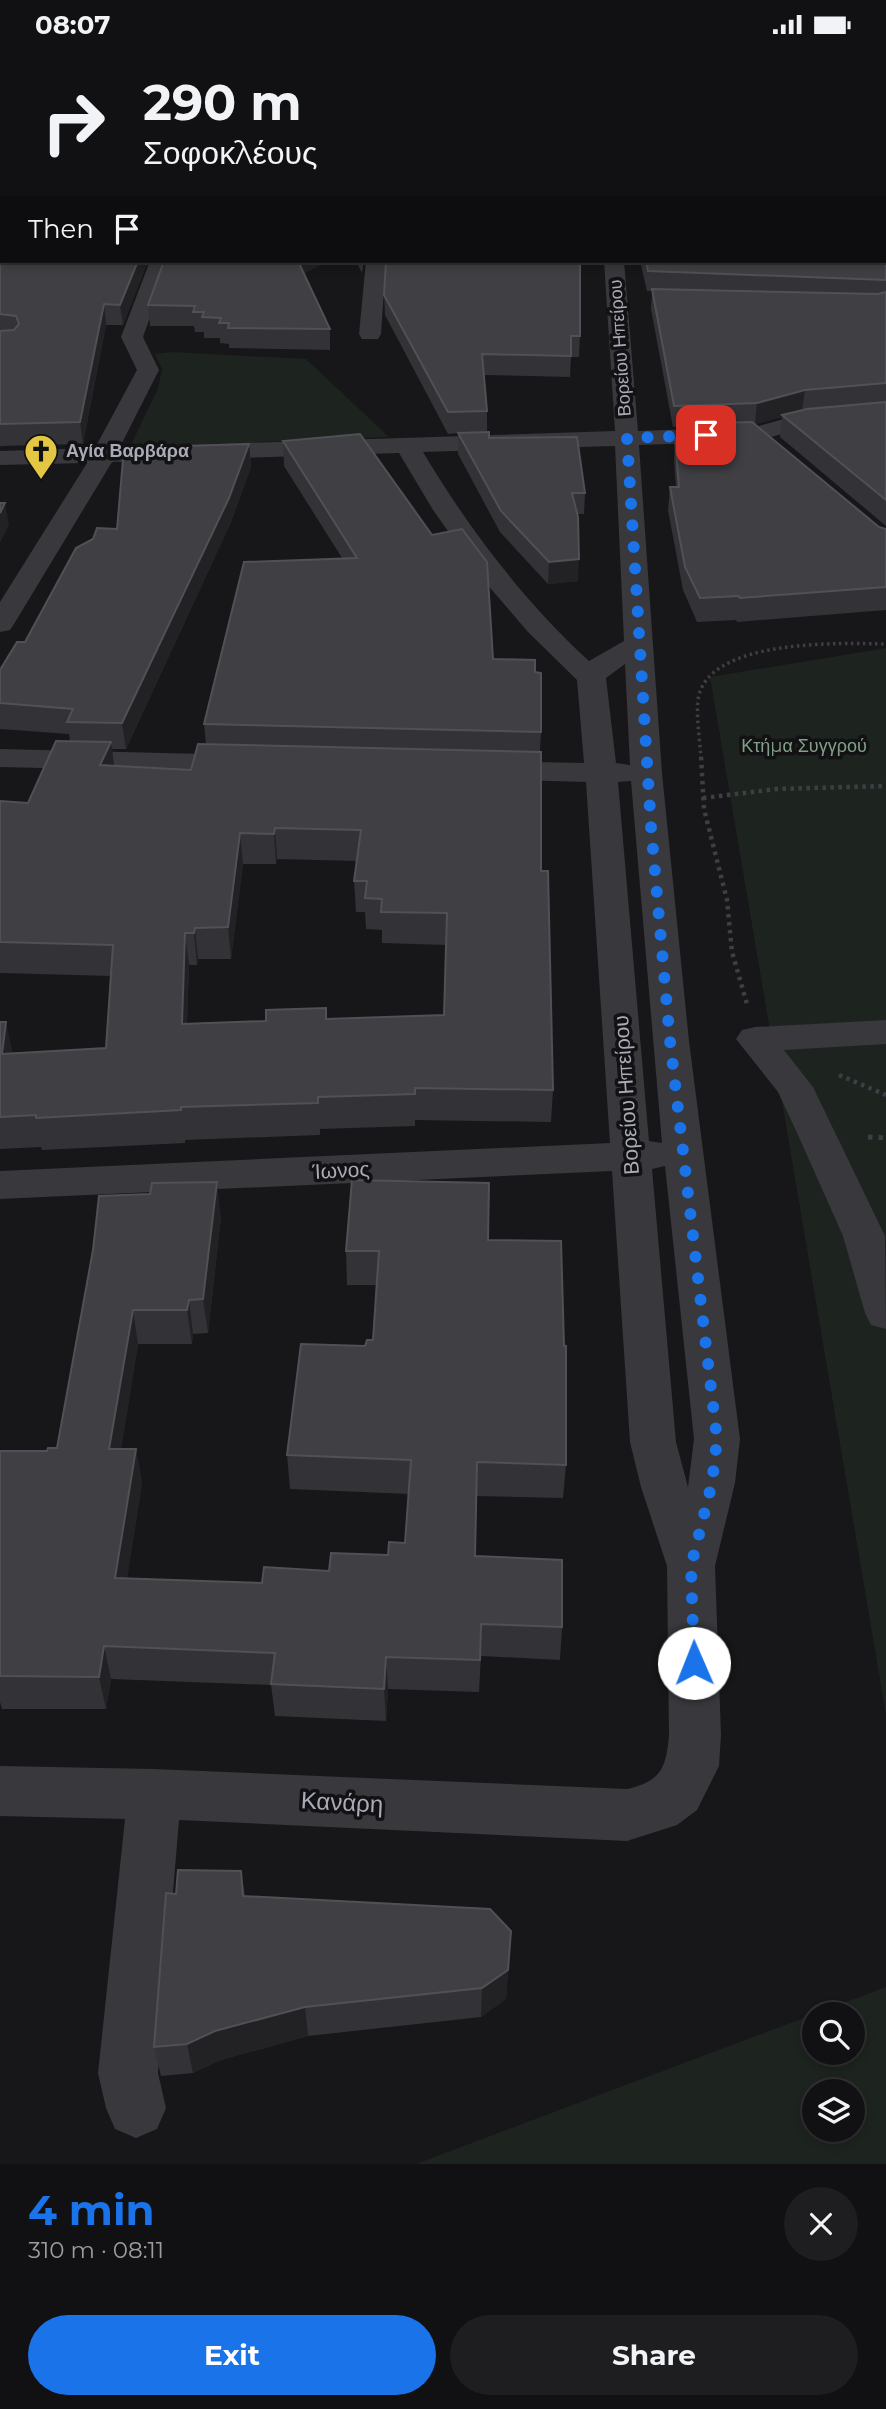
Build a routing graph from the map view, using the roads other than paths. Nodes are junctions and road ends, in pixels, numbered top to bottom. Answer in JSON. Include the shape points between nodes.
{"nodes":[{"id":1,"x":159,"y":263,"type":"edge"},
{"id":2,"x":376,"y":263,"type":"edge"},
{"id":3,"x":614,"y":263,"type":"edge"},
{"id":4,"x":617,"y":299,"type":"junction"},
{"id":5,"x":644,"y":299,"type":"dead end"},
{"id":6,"x":370,"y":334,"type":"dead end"},
{"id":7,"x":886,"y":414,"type":"edge"},
{"id":8,"x":756,"y":434,"type":"junction"},
{"id":9,"x":627,"y":438,"type":"junction"},
{"id":10,"x":407,"y":446,"type":"junction"},
{"id":11,"x":776,"y":451,"type":"edge"},
{"id":12,"x":103,"y":456,"type":"junction"},
{"id":13,"x":0,"y":458,"type":"edge"},
{"id":14,"x":0,"y":624,"type":"edge"},
{"id":15,"x":639,"y":645,"type":"junction"},
{"id":16,"x":591,"y":678,"type":"junction"},
{"id":17,"x":0,"y":758,"type":"edge"},
{"id":18,"x":279,"y":765,"type":"edge"},
{"id":19,"x":461,"y":769,"type":"edge"},
{"id":20,"x":601,"y":772,"type":"junction"},
{"id":21,"x":646,"y":773,"type":"junction"},
{"id":22,"x":886,"y":1032,"type":"edge"},
{"id":23,"x":682,"y":1154,"type":"junction"},
{"id":24,"x":631,"y":1157,"type":"junction"},
{"id":25,"x":0,"y":1185,"type":"edge"},
{"id":26,"x":886,"y":1313,"type":"edge"},
{"id":27,"x":691,"y":1566,"type":"junction"},
{"id":28,"x":0,"y":1791,"type":"edge"},
{"id":29,"x":678,"y":1792,"type":"joint"},
{"id":30,"x":155,"y":1794,"type":"junction"},
{"id":31,"x":136,"y":2108,"type":"dead end"}],
"edges":[{"from":1,"to":12,"type":"street","via":[[132,337],[148,370]]},
{"from":2,"to":6,"type":"street"},
{"from":3,"to":4,"type":"street","name":"Βορείου Ηπείρου"},
{"from":4,"to":5,"type":"street"},
{"from":4,"to":9,"type":"street","name":"Βορείου Ηπείρου"},
{"from":7,"to":8,"type":"street","via":[[802,421]]},
{"from":8,"to":9,"type":"street"},
{"from":8,"to":11,"type":"street"},
{"from":9,"to":10,"type":"street"},
{"from":9,"to":15,"type":"street","name":"Βορείου Ηπείρου"},
{"from":10,"to":12,"type":"street"},
{"from":10,"to":16,"type":"street","via":[[474,552],[550,642]]},
{"from":12,"to":13,"type":"street"},
{"from":12,"to":14,"type":"street"},
{"from":15,"to":16,"type":"street","via":[[599,667]]},
{"from":15,"to":21,"type":"street","name":"Βορείου Ηπείρου"},
{"from":16,"to":20,"type":"street","name":"Βορείου Ηπείρου"},
{"from":17,"to":18,"type":"street"},
{"from":19,"to":20,"type":"street"},
{"from":20,"to":21,"type":"street"},
{"from":20,"to":24,"type":"street","name":"Βορείου Ηπείρου"},
{"from":21,"to":23,"type":"street","name":"Βορείου Ηπείρου"},
{"from":22,"to":26,"type":"street","via":[[755,1039],[794,1087],[818,1135],[864,1236]]},
{"from":23,"to":24,"type":"street","name":"Ίωνος"},
{"from":23,"to":27,"type":"street","name":"Βορείου Ηπείρου","via":[[717,1439],[712,1483]]},
{"from":24,"to":25,"type":"street","name":"Ίωνος"},
{"from":24,"to":27,"type":"street","name":"Βορείου Ηπείρου","via":[[653,1442]]},
{"from":27,"to":29,"type":"street","name":"Βορείου Ηπείρου","via":[[695,1735],[693,1766]]},
{"from":28,"to":30,"type":"street","name":"Κανάρη"},
{"from":29,"to":30,"type":"street","name":"Κανάρη","via":[[658,1807],[627,1815]]},
{"from":30,"to":31,"type":"street","via":[[128,2073]]}]}
